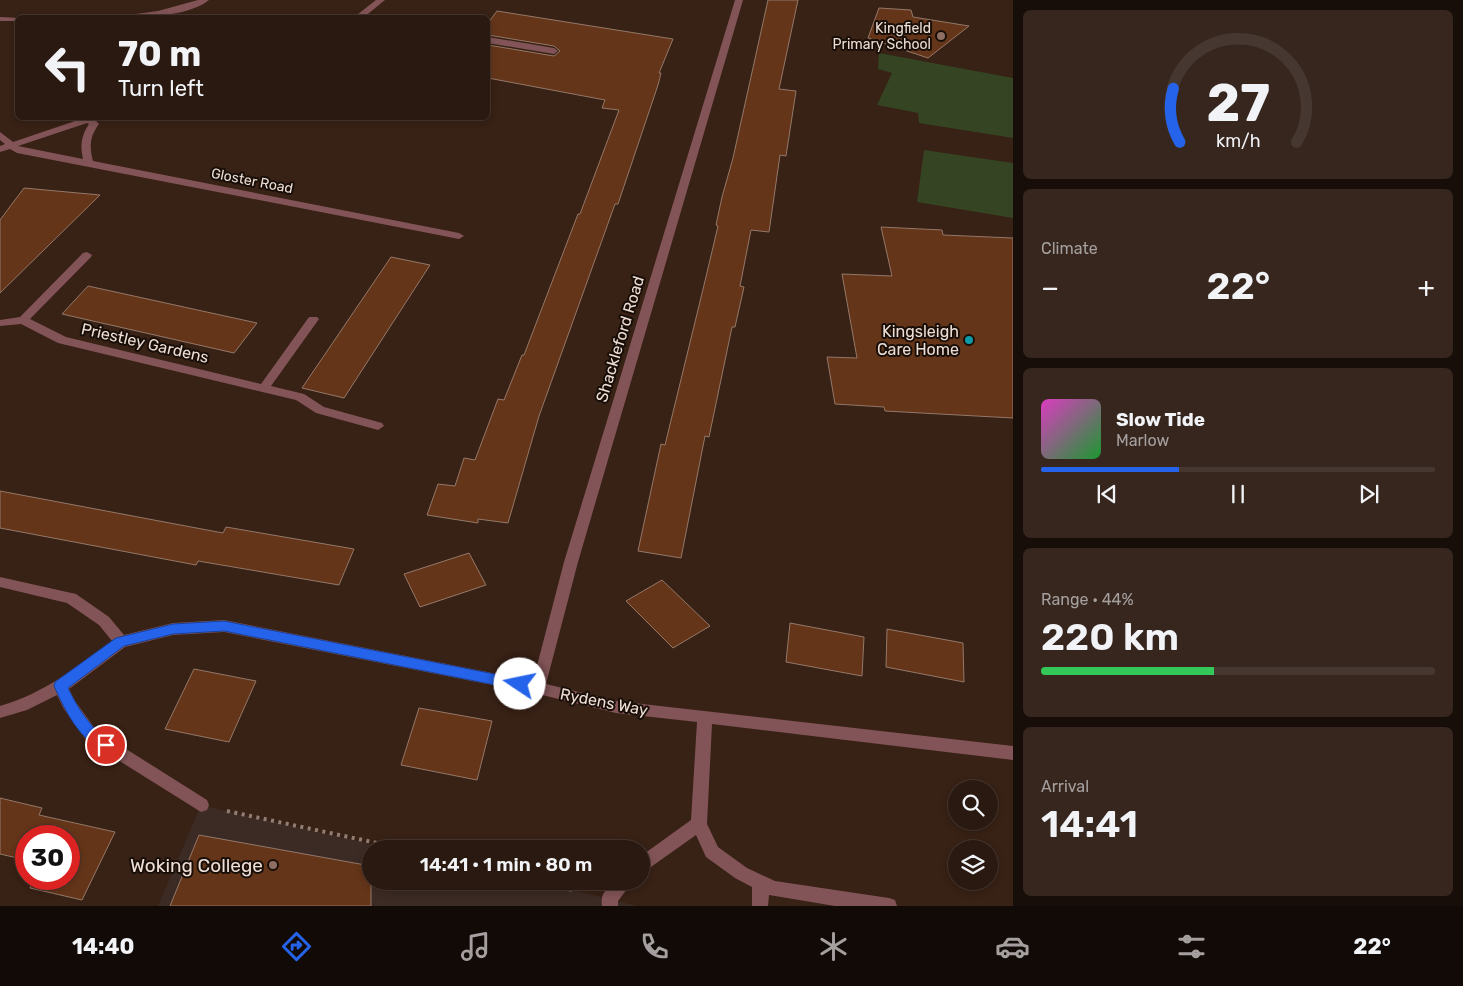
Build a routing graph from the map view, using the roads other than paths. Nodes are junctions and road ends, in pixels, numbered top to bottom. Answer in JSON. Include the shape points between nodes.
{"nodes":[{"id":1,"x":205,"y":0,"type":"edge"},
{"id":2,"x":381,"y":0,"type":"edge"},
{"id":3,"x":739,"y":0,"type":"edge"},
{"id":4,"x":148,"y":15,"type":"edge"},
{"id":5,"x":361,"y":15,"type":"edge"},
{"id":6,"x":0,"y":19,"type":"edge"},
{"id":7,"x":15,"y":19,"type":"edge"},
{"id":8,"x":490,"y":40,"type":"edge"},
{"id":9,"x":554,"y":51,"type":"dead end"},
{"id":10,"x":84,"y":120,"type":"edge"},
{"id":11,"x":91,"y":120,"type":"edge"},
{"id":12,"x":0,"y":135,"type":"edge"},
{"id":13,"x":11,"y":146,"type":"junction"},
{"id":14,"x":0,"y":149,"type":"edge"},
{"id":15,"x":89,"y":163,"type":"junction"},
{"id":16,"x":459,"y":236,"type":"dead end"},
{"id":17,"x":87,"y":255,"type":"dead end"},
{"id":18,"x":313,"y":319,"type":"dead end"},
{"id":19,"x":23,"y":320,"type":"junction"},
{"id":20,"x":0,"y":323,"type":"edge"},
{"id":21,"x":264,"y":388,"type":"junction"},
{"id":22,"x":378,"y":426,"type":"dead end"},
{"id":23,"x":0,"y":582,"type":"edge"},
{"id":24,"x":121,"y":642,"type":"junction"},
{"id":25,"x":60,"y":686,"type":"junction"},
{"id":26,"x":538,"y":688,"type":"junction"},
{"id":27,"x":0,"y":712,"type":"edge"},
{"id":28,"x":705,"y":717,"type":"junction"},
{"id":29,"x":1013,"y":754,"type":"edge"},
{"id":30,"x":201,"y":805,"type":"road end"},
{"id":31,"x":699,"y":824,"type":"junction"},
{"id":32,"x":650,"y":859,"type":"edge"},
{"id":33,"x":761,"y":882,"type":"junction"},
{"id":34,"x":617,"y":890,"type":"edge"},
{"id":35,"x":610,"y":906,"type":"edge"},
{"id":36,"x":760,"y":906,"type":"edge"},
{"id":37,"x":888,"y":906,"type":"edge"}],
"edges":[{"from":1,"to":4,"type":"street"},
{"from":2,"to":5,"type":"street"},
{"from":3,"to":26,"type":"street","name":"Shackleford Road","via":[[570,562]]},
{"from":6,"to":7,"type":"street"},
{"from":8,"to":9,"type":"street"},
{"from":10,"to":13,"type":"street"},
{"from":11,"to":15,"type":"street","via":[[94,124],[84,140]]},
{"from":12,"to":13,"type":"street"},
{"from":13,"to":14,"type":"street"},
{"from":13,"to":15,"type":"street","name":"Gloster Road","via":[[17,150]]},
{"from":15,"to":16,"type":"street","name":"Gloster Road"},
{"from":17,"to":19,"type":"street"},
{"from":18,"to":21,"type":"street"},
{"from":19,"to":20,"type":"street"},
{"from":19,"to":21,"type":"street","name":"Priestley Gardens","via":[[62,340]]},
{"from":21,"to":22,"type":"street","name":"Priestley Gardens","via":[[300,397],[320,410]]},
{"from":23,"to":24,"type":"street","via":[[71,598],[104,621]]},
{"from":24,"to":25,"type":"street","name":"Rydens Way"},
{"from":24,"to":26,"type":"street","name":"Rydens Way","via":[[173,629],[224,626]]},
{"from":25,"to":27,"type":"street","name":"Rydens Way","via":[[22,706]]},
{"from":25,"to":30,"type":"street","via":[[69,705],[91,735]]},
{"from":26,"to":28,"type":"street","name":"Rydens Way","via":[[616,708]]},
{"from":28,"to":29,"type":"street","name":"Rydens Way"},
{"from":28,"to":31,"type":"street"},
{"from":31,"to":32,"type":"street"},
{"from":31,"to":33,"type":"street","via":[[712,852],[741,873]]},
{"from":33,"to":36,"type":"street"},
{"from":33,"to":37,"type":"street","via":[[773,889]]},
{"from":34,"to":35,"type":"street","via":[[610,898]]}]}
